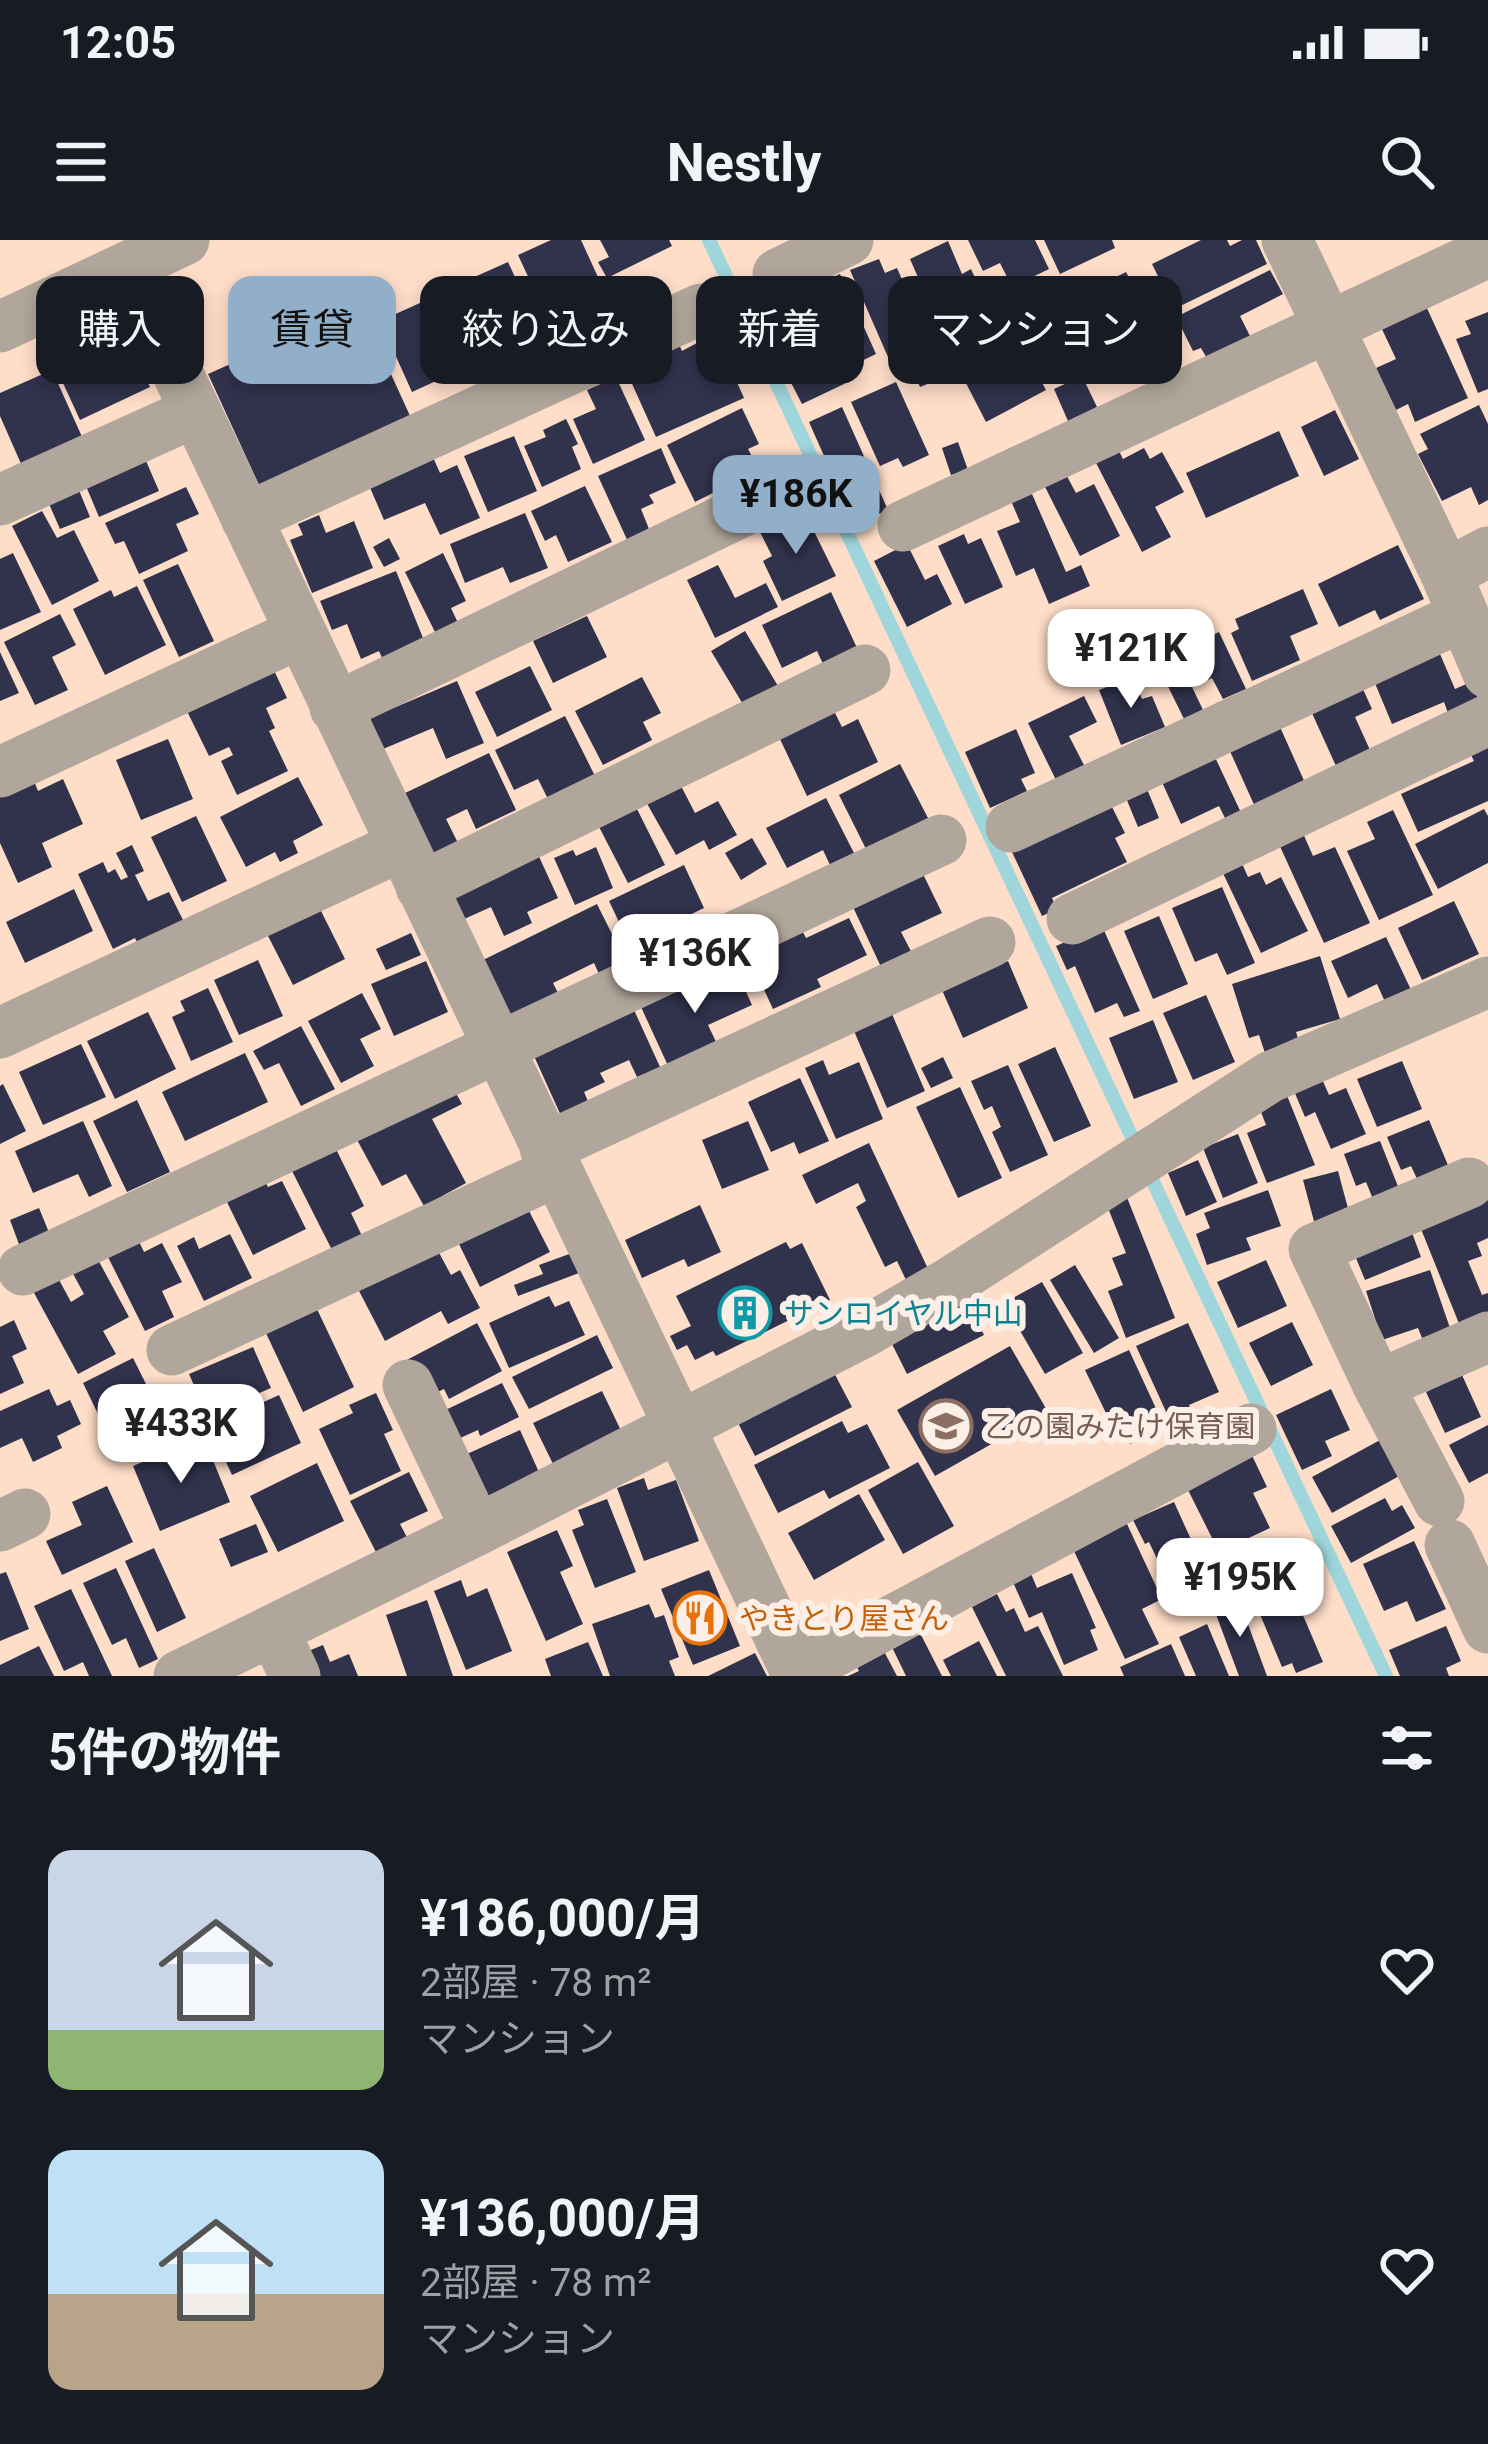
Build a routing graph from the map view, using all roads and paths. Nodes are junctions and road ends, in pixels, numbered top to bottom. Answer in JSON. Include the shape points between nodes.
{"nodes":[{"id":1,"x":184,"y":240,"type":"edge"},
{"id":2,"x":848,"y":240,"type":"edge"},
{"id":3,"x":1286,"y":240,"type":"edge"},
{"id":4,"x":1488,"y":252,"type":"edge"},
{"id":5,"x":111,"y":260,"type":"edge"},
{"id":6,"x":778,"y":274,"type":"dead end"},
{"id":7,"x":696,"y":311,"type":"edge"},
{"id":8,"x":1325,"y":325,"type":"junction"},
{"id":9,"x":0,"y":327,"type":"edge"},
{"id":10,"x":195,"y":412,"type":"junction"},
{"id":11,"x":768,"y":499,"type":"dead end"},
{"id":12,"x":0,"y":500,"type":"edge"},
{"id":13,"x":246,"y":518,"type":"junction"},
{"id":14,"x":903,"y":526,"type":"dead end"},
{"id":15,"x":1466,"y":580,"type":"edge"},
{"id":16,"x":300,"y":633,"type":"junction"},
{"id":17,"x":865,"y":670,"type":"dead end"},
{"id":18,"x":1488,"y":673,"type":"edge"},
{"id":19,"x":335,"y":707,"type":"junction"},
{"id":20,"x":1488,"y":720,"type":"edge"},
{"id":21,"x":0,"y":772,"type":"edge"},
{"id":22,"x":1011,"y":827,"type":"dead end"},
{"id":23,"x":941,"y":840,"type":"dead end"},
{"id":24,"x":411,"y":867,"type":"junction"},
{"id":25,"x":1072,"y":919,"type":"dead end"},
{"id":26,"x":990,"y":942,"type":"dead end"},
{"id":27,"x":1488,"y":982,"type":"edge"},
{"id":28,"x":0,"y":1033,"type":"edge"},
{"id":29,"x":498,"y":1050,"type":"junction"},
{"id":30,"x":550,"y":1160,"type":"junction"},
{"id":31,"x":1469,"y":1183,"type":"dead end"},
{"id":32,"x":14,"y":1291,"type":"edge"},
{"id":33,"x":1488,"y":1337,"type":"edge"},
{"id":34,"x":172,"y":1350,"type":"dead end"},
{"id":35,"x":408,"y":1385,"type":"dead end"},
{"id":36,"x":1378,"y":1385,"type":"junction"},
{"id":37,"x":676,"y":1427,"type":"junction"},
{"id":38,"x":1251,"y":1429,"type":"dead end"},
{"id":39,"x":477,"y":1530,"type":"junction"},
{"id":40,"x":1488,"y":1628,"type":"edge"},
{"id":41,"x":284,"y":1654,"type":"edge"},
{"id":42,"x":797,"y":1674,"type":"edge"},
{"id":43,"x":179,"y":1676,"type":"edge"}],
"edges":[{"from":1,"to":5,"type":"street"},
{"from":2,"to":6,"type":"street"},
{"from":3,"to":8,"type":"street"},
{"from":4,"to":8,"type":"street"},
{"from":5,"to":9,"type":"street"},
{"from":5,"to":10,"type":"street"},
{"from":7,"to":13,"type":"street"},
{"from":8,"to":14,"type":"street"},
{"from":8,"to":15,"type":"street"},
{"from":10,"to":12,"type":"street"},
{"from":10,"to":13,"type":"street"},
{"from":11,"to":19,"type":"street"},
{"from":13,"to":16,"type":"street"},
{"from":15,"to":18,"type":"street"},
{"from":15,"to":22,"type":"street"},
{"from":16,"to":19,"type":"street"},
{"from":16,"to":21,"type":"street"},
{"from":17,"to":24,"type":"street"},
{"from":19,"to":24,"type":"street"},
{"from":20,"to":25,"type":"street"},
{"from":23,"to":29,"type":"street"},
{"from":24,"to":28,"type":"street"},
{"from":24,"to":29,"type":"street"},
{"from":26,"to":30,"type":"street"},
{"from":27,"to":37,"type":"street","via":[[1270,1077],[900,1312]]},
{"from":29,"to":30,"type":"street"},
{"from":29,"to":32,"type":"street"},
{"from":30,"to":34,"type":"street"},
{"from":30,"to":37,"type":"street"},
{"from":31,"to":36,"type":"street","via":[[1314,1250]]},
{"from":33,"to":36,"type":"street"},
{"from":35,"to":39,"type":"street"},
{"from":36,"to":40,"type":"street"},
{"from":37,"to":39,"type":"street"},
{"from":37,"to":42,"type":"street"},
{"from":38,"to":42,"type":"street"},
{"from":39,"to":41,"type":"street"},
{"from":41,"to":43,"type":"street"}]}
